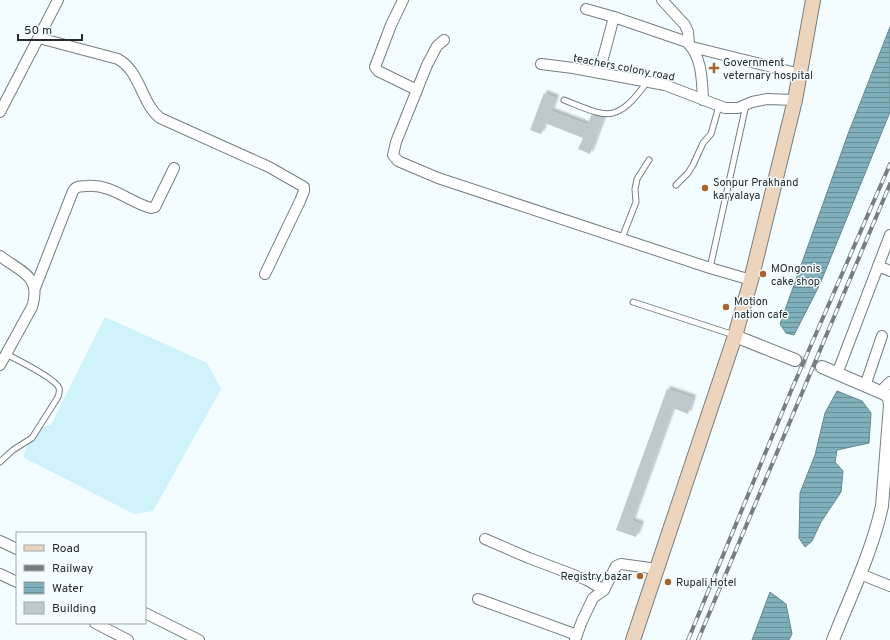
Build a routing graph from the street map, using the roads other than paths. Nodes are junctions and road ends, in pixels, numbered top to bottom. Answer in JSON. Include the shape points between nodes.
{"nodes":[{"id":1,"x":58,"y":0,"type":"edge"},
{"id":2,"x":403,"y":0,"type":"edge"},
{"id":3,"x":662,"y":0,"type":"edge"},
{"id":4,"x":813,"y":0,"type":"edge"},
{"id":5,"x":586,"y":9,"type":"dead end"},
{"id":6,"x":614,"y":17,"type":"junction"},
{"id":7,"x":39,"y":38,"type":"junction"},
{"id":8,"x":444,"y":40,"type":"dead end"},
{"id":9,"x":691,"y":45,"type":"junction"},
{"id":10,"x":541,"y":64,"type":"dead end"},
{"id":11,"x":599,"y":73,"type":"junction"},
{"id":12,"x":800,"y":74,"type":"junction"},
{"id":13,"x":647,"y":82,"type":"junction"},
{"id":14,"x":417,"y":90,"type":"junction"},
{"id":15,"x":564,"y":100,"type":"dead end"},
{"id":16,"x":703,"y":100,"type":"junction"},
{"id":17,"x":795,"y":100,"type":"junction"},
{"id":18,"x":746,"y":105,"type":"junction"},
{"id":19,"x":719,"y":106,"type":"junction"},
{"id":20,"x":0,"y":112,"type":"edge"},
{"id":21,"x":649,"y":160,"type":"dead end"},
{"id":22,"x":174,"y":168,"type":"dead end"},
{"id":23,"x":676,"y":184,"type":"dead end"},
{"id":24,"x":890,"y":235,"type":"edge"},
{"id":25,"x":622,"y":238,"type":"junction"},
{"id":26,"x":0,"y":256,"type":"edge"},
{"id":27,"x":878,"y":266,"type":"junction"},
{"id":28,"x":710,"y":268,"type":"junction"},
{"id":29,"x":890,"y":271,"type":"edge"},
{"id":30,"x":265,"y":274,"type":"dead end"},
{"id":31,"x":751,"y":280,"type":"junction"},
{"id":32,"x":35,"y":288,"type":"junction"},
{"id":33,"x":633,"y":302,"type":"dead end"},
{"id":34,"x":735,"y":336,"type":"junction"},
{"id":35,"x":882,"y":336,"type":"dead end"},
{"id":36,"x":6,"y":354,"type":"junction"},
{"id":37,"x":794,"y":360,"type":"tunnel mouth"},
{"id":38,"x":0,"y":365,"type":"edge"},
{"id":39,"x":822,"y":367,"type":"tunnel mouth"},
{"id":40,"x":837,"y":374,"type":"junction"},
{"id":41,"x":890,"y":382,"type":"edge"},
{"id":42,"x":864,"y":386,"type":"junction"},
{"id":43,"x":886,"y":396,"type":"edge"},
{"id":44,"x":0,"y":462,"type":"edge"},
{"id":45,"x":485,"y":539,"type":"dead end"},
{"id":46,"x":0,"y":541,"type":"edge"},
{"id":47,"x":16,"y":549,"type":"edge"},
{"id":48,"x":657,"y":569,"type":"junction"},
{"id":49,"x":0,"y":574,"type":"edge"},
{"id":50,"x":860,"y":574,"type":"junction"},
{"id":51,"x":16,"y":582,"type":"edge"},
{"id":52,"x":890,"y":586,"type":"edge"},
{"id":53,"x":604,"y":590,"type":"junction"},
{"id":54,"x":478,"y":599,"type":"dead end"},
{"id":55,"x":146,"y":613,"type":"edge"},
{"id":56,"x":97,"y":624,"type":"edge"},
{"id":57,"x":576,"y":637,"type":"edge"},
{"id":58,"x":128,"y":640,"type":"edge"},
{"id":59,"x":200,"y":640,"type":"edge"},
{"id":60,"x":633,"y":640,"type":"edge"},
{"id":61,"x":833,"y":640,"type":"edge"}],
"edges":[{"from":1,"to":7,"type":"street"},
{"from":2,"to":14,"type":"street","via":[[375,67],[378,71]]},
{"from":3,"to":9,"type":"street","via":[[686,25]]},
{"from":4,"to":12,"type":"main road"},
{"from":5,"to":6,"type":"street"},
{"from":6,"to":9,"type":"street","via":[[683,39]]},
{"from":6,"to":11,"type":"street"},
{"from":7,"to":20,"type":"street"},
{"from":7,"to":30,"type":"street","via":[[118,60],[129,67],[151,109],[160,118],[269,167],[304,187],[300,201]]},
{"from":8,"to":14,"type":"street","via":[[437,46]]},
{"from":9,"to":12,"type":"street"},
{"from":9,"to":16,"type":"street","via":[[698,58]]},
{"from":10,"to":11,"type":"street","name":"teachers colony road"},
{"from":11,"to":13,"type":"street","name":"teachers colony road"},
{"from":12,"to":17,"type":"main road"},
{"from":13,"to":15,"type":"lane","via":[[629,104],[613,113],[600,114]]},
{"from":13,"to":16,"type":"street","name":"teachers colony road","via":[[676,89]]},
{"from":14,"to":25,"type":"street","via":[[393,151],[398,161],[438,178]]},
{"from":16,"to":19,"type":"street","name":"teachers colony road"},
{"from":17,"to":18,"type":"street","name":"teachers colony road","via":[[767,99]]},
{"from":17,"to":31,"type":"main road"},
{"from":18,"to":19,"type":"street","name":"teachers colony road","via":[[738,108]]},
{"from":18,"to":28,"type":"lane"},
{"from":19,"to":23,"type":"lane","via":[[711,134],[703,143],[688,173]]},
{"from":21,"to":25,"type":"lane","via":[[637,179],[636,202]]},
{"from":22,"to":32,"type":"street","via":[[155,207],[151,208],[100,186],[75,188]]},
{"from":24,"to":27,"type":"street"},
{"from":25,"to":28,"type":"street"},
{"from":26,"to":32,"type":"street","via":[[25,274]]},
{"from":27,"to":29,"type":"street"},
{"from":27,"to":40,"type":"street"},
{"from":28,"to":31,"type":"street"},
{"from":31,"to":34,"type":"main road"},
{"from":32,"to":36,"type":"street","via":[[32,307]]},
{"from":33,"to":34,"type":"lane"},
{"from":34,"to":37,"type":"street"},
{"from":34,"to":48,"type":"main road"},
{"from":35,"to":42,"type":"street"},
{"from":36,"to":38,"type":"street"},
{"from":36,"to":44,"type":"lane","via":[[53,380],[59,392],[32,438],[12,450]]},
{"from":39,"to":40,"type":"street"},
{"from":40,"to":42,"type":"street"},
{"from":41,"to":43,"type":"street"},
{"from":42,"to":43,"type":"street"},
{"from":43,"to":50,"type":"street","via":[[882,506]]},
{"from":45,"to":53,"type":"street","via":[[588,580]]},
{"from":46,"to":47,"type":"street"},
{"from":48,"to":53,"type":"street","via":[[618,564]]},
{"from":48,"to":60,"type":"main road"},
{"from":49,"to":51,"type":"street"},
{"from":50,"to":52,"type":"street"},
{"from":50,"to":61,"type":"street"},
{"from":53,"to":57,"type":"street","via":[[593,598]]},
{"from":54,"to":57,"type":"street"},
{"from":55,"to":59,"type":"street"},
{"from":56,"to":58,"type":"street"}]}
